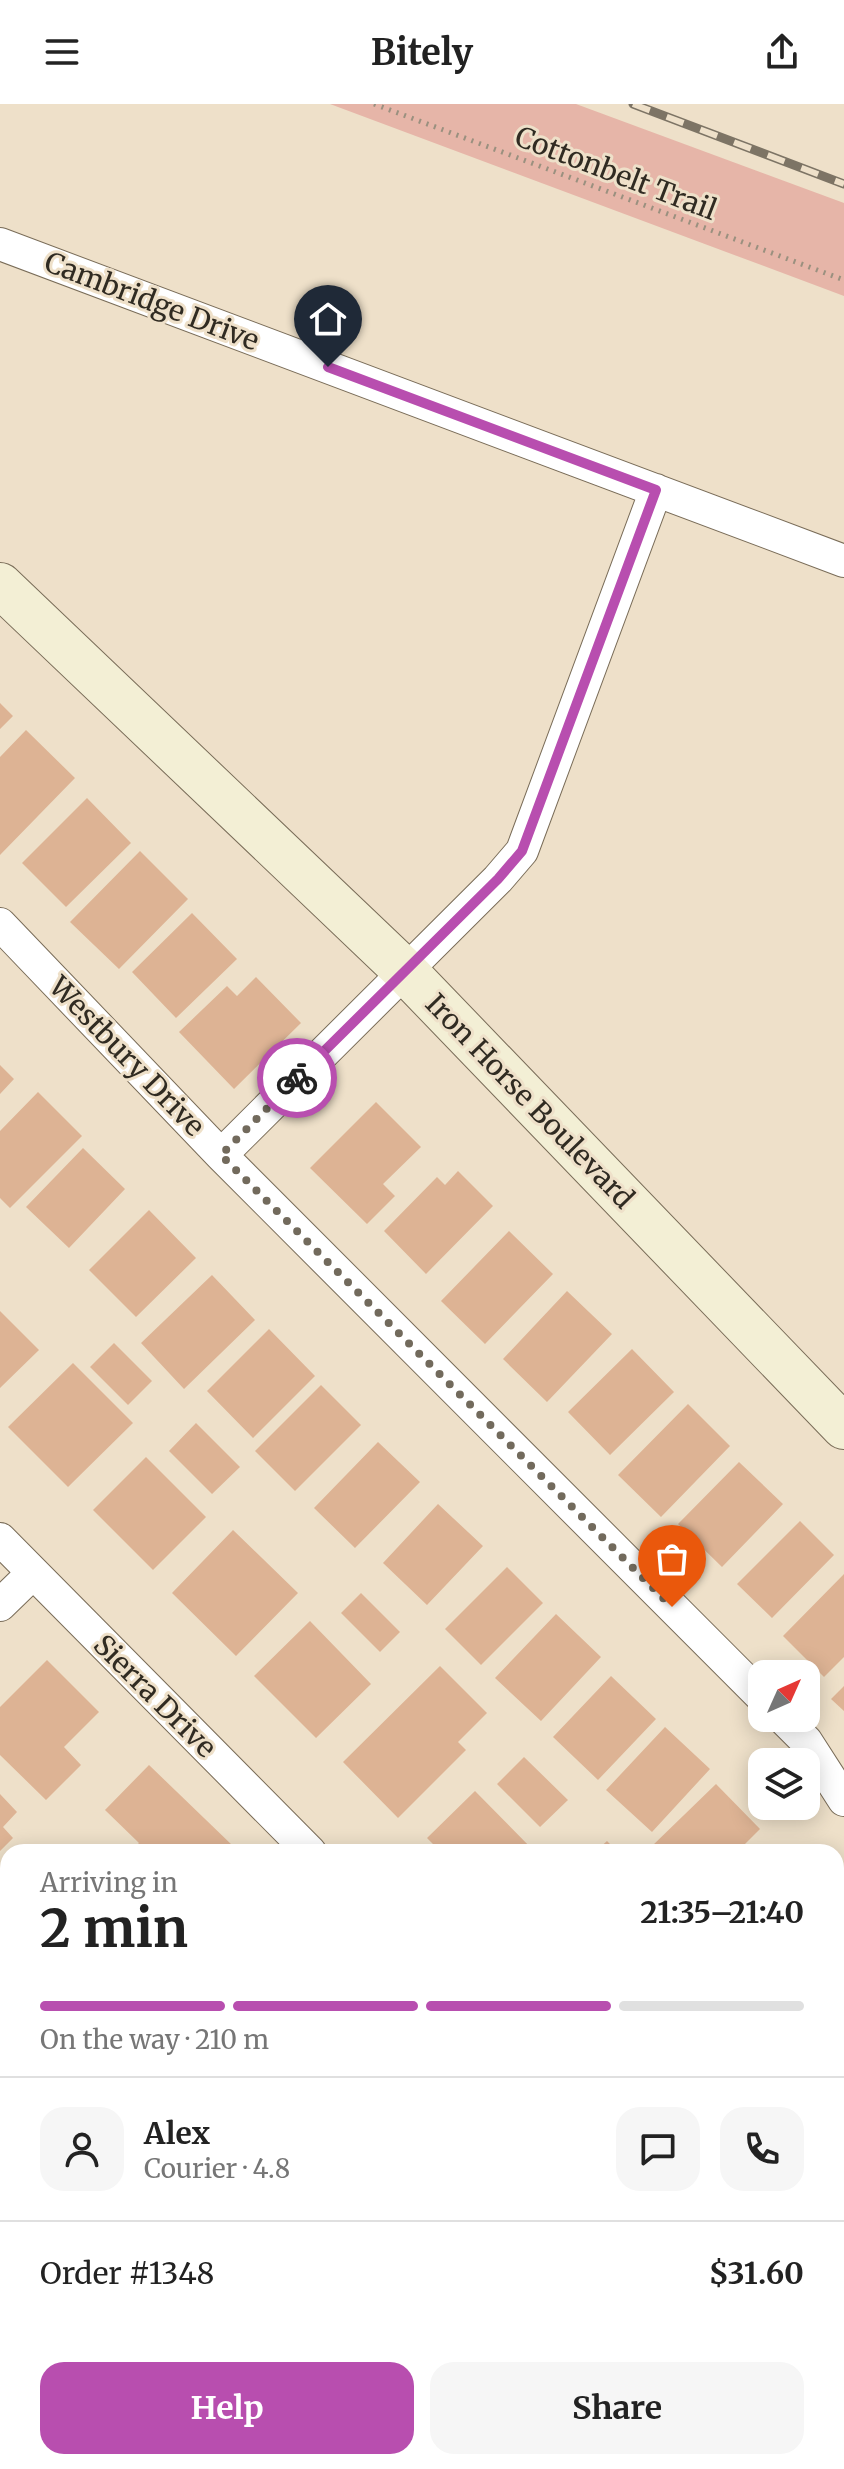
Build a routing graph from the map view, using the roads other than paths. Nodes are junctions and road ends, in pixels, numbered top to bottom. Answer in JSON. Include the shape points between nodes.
{"nodes":[{"id":1,"x":0,"y":244,"type":"edge"},
{"id":2,"x":656,"y":490,"type":"junction"},
{"id":3,"x":844,"y":561,"type":"edge"},
{"id":4,"x":0,"y":585,"type":"edge"},
{"id":5,"x":0,"y":924,"type":"edge"},
{"id":6,"x":404,"y":970,"type":"junction"},
{"id":7,"x":221,"y":1155,"type":"junction"},
{"id":8,"x":844,"y":1427,"type":"edge"},
{"id":9,"x":0,"y":1539,"type":"edge"},
{"id":10,"x":33,"y":1573,"type":"junction"},
{"id":11,"x":0,"y":1605,"type":"edge"},
{"id":12,"x":748,"y":1683,"type":"edge"},
{"id":13,"x":797,"y":1732,"type":"edge"},
{"id":14,"x":844,"y":1800,"type":"edge"},
{"id":15,"x":302,"y":1844,"type":"edge"}],
"edges":[{"from":1,"to":2,"type":"street","name":"Cambridge Drive"},
{"from":2,"to":3,"type":"street","name":"Cambridge Drive"},
{"from":2,"to":6,"type":"street","via":[[522,851]]},
{"from":4,"to":6,"type":"street","name":"Iron Horse Boulevard"},
{"from":5,"to":7,"type":"street","name":"Westbury Drive"},
{"from":6,"to":7,"type":"street"},
{"from":6,"to":8,"type":"street","name":"Iron Horse Boulevard"},
{"from":7,"to":12,"type":"street","name":"Westbury Drive"},
{"from":9,"to":10,"type":"street","name":"Sierra Drive"},
{"from":10,"to":11,"type":"street"},
{"from":10,"to":15,"type":"street","name":"Sierra Drive"},
{"from":13,"to":14,"type":"street"}]}
